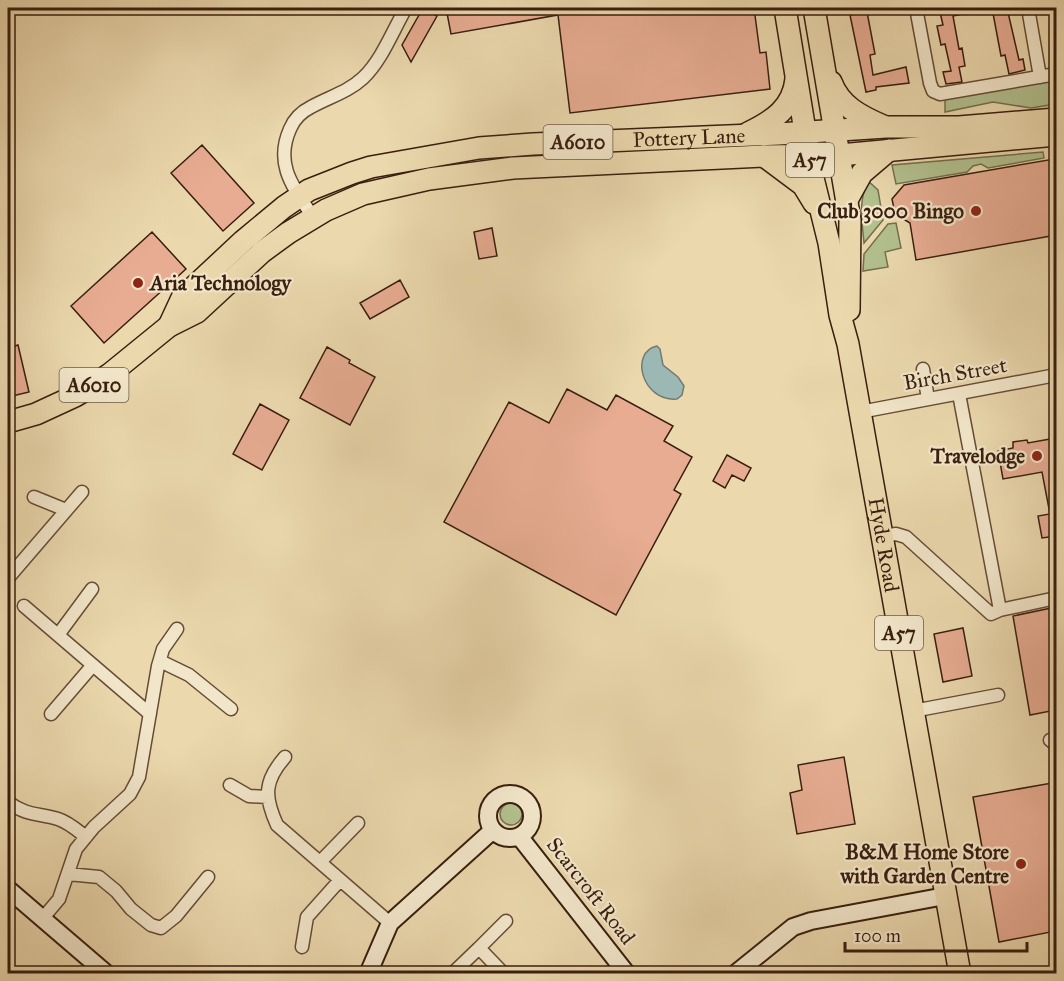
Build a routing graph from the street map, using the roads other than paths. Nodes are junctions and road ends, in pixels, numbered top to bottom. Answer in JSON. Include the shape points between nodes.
{"nodes":[{"id":1,"x":406,"y":8,"type":"edge"},
{"id":2,"x":785,"y":8,"type":"edge"},
{"id":3,"x":805,"y":8,"type":"edge"},
{"id":4,"x":814,"y":8,"type":"edge"},
{"id":5,"x":916,"y":8,"type":"edge"},
{"id":6,"x":1028,"y":8,"type":"edge"},
{"id":7,"x":823,"y":62,"type":"junction"},
{"id":8,"x":1056,"y":74,"type":"edge"},
{"id":9,"x":796,"y":75,"type":"junction"},
{"id":10,"x":1040,"y":77,"type":"junction"},
{"id":11,"x":1056,"y":120,"type":"edge"},
{"id":12,"x":886,"y":127,"type":"junction"},
{"id":13,"x":821,"y":131,"type":"junction"},
{"id":14,"x":747,"y":134,"type":"junction"},
{"id":15,"x":1056,"y":135,"type":"edge"},
{"id":16,"x":890,"y":150,"type":"junction"},
{"id":17,"x":824,"y":155,"type":"junction"},
{"id":18,"x":764,"y":156,"type":"junction"},
{"id":19,"x":299,"y":196,"type":"junction"},
{"id":20,"x":847,"y":200,"type":"junction"},
{"id":21,"x":313,"y":217,"type":"junction"},
{"id":22,"x":829,"y":243,"type":"junction"},
{"id":23,"x":833,"y":273,"type":"junction"},
{"id":24,"x":169,"y":326,"type":"junction"},
{"id":25,"x":848,"y":344,"type":"junction"},
{"id":26,"x":922,"y":369,"type":"dead end"},
{"id":27,"x":1056,"y":375,"type":"edge"},
{"id":28,"x":959,"y":394,"type":"junction"},
{"id":29,"x":928,"y":399,"type":"junction"},
{"id":30,"x":860,"y":412,"type":"junction"},
{"id":31,"x":8,"y":422,"type":"edge"},
{"id":32,"x":82,"y":492,"type":"dead end"},
{"id":33,"x":34,"y":497,"type":"dead end"},
{"id":34,"x":66,"y":510,"type":"junction"},
{"id":35,"x":882,"y":536,"type":"junction"},
{"id":36,"x":8,"y":578,"type":"edge"},
{"id":37,"x":93,"y":589,"type":"dead end"},
{"id":38,"x":1056,"y":598,"type":"edge"},
{"id":39,"x":24,"y":606,"type":"dead end"},
{"id":40,"x":1000,"y":610,"type":"junction"},
{"id":41,"x":177,"y":629,"type":"dead end"},
{"id":42,"x":58,"y":635,"type":"junction"},
{"id":43,"x":160,"y":661,"type":"junction"},
{"id":44,"x":93,"y":665,"type":"junction"},
{"id":45,"x":998,"y":695,"type":"dead end"},
{"id":46,"x":231,"y":709,"type":"dead end"},
{"id":47,"x":913,"y":711,"type":"junction"},
{"id":48,"x":51,"y":714,"type":"dead end"},
{"id":49,"x":150,"y":714,"type":"junction"},
{"id":50,"x":285,"y":757,"type":"dead end"},
{"id":51,"x":230,"y":785,"type":"dead end"},
{"id":52,"x":268,"y":797,"type":"junction"},
{"id":53,"x":8,"y":802,"type":"edge"},
{"id":54,"x":358,"y":823,"type":"dead end"},
{"id":55,"x":493,"y":830,"type":"junction"},
{"id":56,"x":519,"y":836,"type":"junction"},
{"id":57,"x":86,"y":837,"type":"junction"},
{"id":58,"x":320,"y":862,"type":"junction"},
{"id":59,"x":68,"y":873,"type":"junction"},
{"id":60,"x":208,"y":877,"type":"dead end"},
{"id":61,"x":340,"y":880,"type":"junction"},
{"id":62,"x":8,"y":890,"type":"edge"},
{"id":63,"x":945,"y":896,"type":"junction"},
{"id":64,"x":43,"y":918,"type":"junction"},
{"id":65,"x":506,"y":921,"type":"dead end"},
{"id":66,"x":950,"y":922,"type":"junction"},
{"id":67,"x":390,"y":923,"type":"junction"},
{"id":68,"x":302,"y":947,"type":"dead end"},
{"id":69,"x":479,"y":948,"type":"junction"},
{"id":70,"x":453,"y":973,"type":"edge"},
{"id":71,"x":107,"y":974,"type":"edge"},
{"id":72,"x":368,"y":974,"type":"edge"},
{"id":73,"x":504,"y":974,"type":"edge"},
{"id":74,"x":627,"y":974,"type":"edge"},
{"id":75,"x":735,"y":974,"type":"edge"},
{"id":76,"x":952,"y":974,"type":"edge"},
{"id":77,"x":960,"y":974,"type":"edge"}],
"edges":[{"from":1,"to":19,"type":"street","via":[[364,78],[294,119],[282,159]]},
{"from":2,"to":9,"type":"highway","name":"Hyde Road","number":"A57"},
{"from":3,"to":13,"type":"highway","number":"A57"},
{"from":4,"to":7,"type":"highway","name":"Hyde Road","number":"A57"},
{"from":5,"to":10,"type":"street","via":[[933,91],[940,94]]},
{"from":6,"to":10,"type":"street"},
{"from":7,"to":12,"type":"highway","number":"A57","via":[[832,86],[847,106]]},
{"from":7,"to":13,"type":"highway","name":"Hyde Road","number":"A57"},
{"from":8,"to":10,"type":"street"},
{"from":9,"to":13,"type":"highway","name":"Hyde Road","number":"A57"},
{"from":9,"to":14,"type":"highway","via":[[783,112]]},
{"from":11,"to":12,"type":"highway","name":"Pottery Lane","number":"A6010","via":[[959,127]]},
{"from":12,"to":13,"type":"highway","name":"Pottery Lane","number":"A6010"},
{"from":13,"to":14,"type":"highway","name":"Pottery Lane","number":"A6010"},
{"from":13,"to":17,"type":"highway","name":"Hyde Road","number":"A57"},
{"from":13,"to":17,"type":"highway","number":"A57","via":[[817,148]]},
{"from":14,"to":19,"type":"highway","name":"Pottery Lane","number":"A6010","via":[[479,148],[351,172]]},
{"from":15,"to":16,"type":"highway","name":"Pottery Lane","number":"A6010"},
{"from":16,"to":17,"type":"highway","name":"Pottery Lane","number":"A6010"},
{"from":16,"to":20,"type":"highway","via":[[862,173]]},
{"from":17,"to":18,"type":"highway","name":"Pottery Lane","number":"A6010"},
{"from":17,"to":20,"type":"highway","name":"Hyde Road","number":"A57"},
{"from":17,"to":22,"type":"highway","name":"Hyde Road","number":"A57"},
{"from":17,"to":23,"type":"highway","number":"A57","via":[[835,217],[837,246]]},
{"from":18,"to":21,"type":"highway","name":"Pottery Lane","number":"A6010","via":[[471,173],[363,194]]},
{"from":18,"to":22,"type":"highway","number":"A57","via":[[808,190]]},
{"from":19,"to":21,"type":"street"},
{"from":19,"to":24,"type":"highway","name":"Pottery Lane","number":"A6010","via":[[182,297]]},
{"from":20,"to":25,"type":"highway","name":"Hyde Road","number":"A57"},
{"from":21,"to":24,"type":"highway","name":"Pottery Lane","number":"A6010","via":[[262,252],[197,312]]},
{"from":22,"to":23,"type":"highway","name":"Hyde Road","number":"A57"},
{"from":23,"to":25,"type":"highway","name":"Hyde Road","number":"A57"},
{"from":24,"to":31,"type":"highway","name":"Pottery Lane","number":"A6010","via":[[84,391],[36,414]]},
{"from":25,"to":30,"type":"highway","name":"Hyde Road","number":"A57"},
{"from":26,"to":29,"type":"street"},
{"from":27,"to":28,"type":"street","name":"Birch Street"},
{"from":28,"to":29,"type":"street","name":"Birch Street"},
{"from":28,"to":40,"type":"street"},
{"from":29,"to":30,"type":"street","name":"Birch Street"},
{"from":30,"to":35,"type":"highway","name":"Hyde Road","number":"A57"},
{"from":32,"to":34,"type":"street"},
{"from":33,"to":34,"type":"street"},
{"from":34,"to":36,"type":"street"},
{"from":35,"to":40,"type":"street","via":[[906,537],[991,614]]},
{"from":35,"to":47,"type":"highway","name":"Hyde Road","number":"A57"},
{"from":37,"to":42,"type":"street"},
{"from":38,"to":40,"type":"street"},
{"from":39,"to":42,"type":"street"},
{"from":41,"to":43,"type":"street"},
{"from":42,"to":44,"type":"street"},
{"from":43,"to":46,"type":"street","via":[[189,675]]},
{"from":43,"to":49,"type":"street"},
{"from":44,"to":48,"type":"street"},
{"from":44,"to":49,"type":"street"},
{"from":45,"to":47,"type":"street"},
{"from":47,"to":63,"type":"highway","name":"Hyde Road","number":"A57"},
{"from":49,"to":57,"type":"street","via":[[139,777],[130,794]]},
{"from":50,"to":52,"type":"street","via":[[273,771]]},
{"from":51,"to":52,"type":"street","via":[[249,796]]},
{"from":52,"to":58,"type":"street","via":[[277,825]]},
{"from":53,"to":57,"type":"street","via":[[35,816],[68,823]]},
{"from":54,"to":58,"type":"street"},
{"from":55,"to":56,"type":"street","name":"Scarcroft Road","via":[[505,837]]},
{"from":55,"to":56,"type":"street","name":"Scarcroft Road","via":[[488,816],[492,802],[511,794],[524,799],[531,812],[529,826]]},
{"from":55,"to":67,"type":"street"},
{"from":56,"to":74,"type":"street","name":"Scarcroft Road"},
{"from":57,"to":59,"type":"street","via":[[76,849]]},
{"from":58,"to":61,"type":"street"},
{"from":59,"to":60,"type":"street","via":[[99,877],[131,909],[161,928]]},
{"from":59,"to":64,"type":"street","via":[[59,899]]},
{"from":61,"to":67,"type":"street"},
{"from":61,"to":68,"type":"street","via":[[307,917]]},
{"from":62,"to":64,"type":"street"},
{"from":63,"to":66,"type":"highway","name":"Hyde Road","number":"A57"},
{"from":63,"to":75,"type":"street","via":[[793,927]]},
{"from":64,"to":71,"type":"street"},
{"from":65,"to":69,"type":"street"},
{"from":66,"to":76,"type":"highway","name":"Hyde Road","number":"A57"},
{"from":66,"to":77,"type":"highway","name":"Hyde Road","number":"A57"},
{"from":67,"to":72,"type":"street"},
{"from":69,"to":70,"type":"street"},
{"from":69,"to":73,"type":"street"}]}
